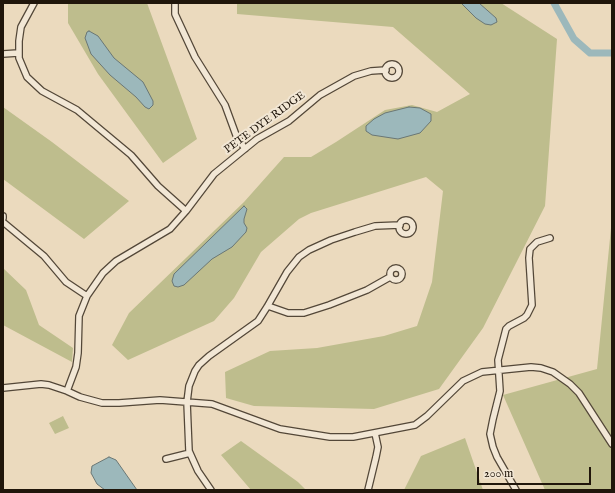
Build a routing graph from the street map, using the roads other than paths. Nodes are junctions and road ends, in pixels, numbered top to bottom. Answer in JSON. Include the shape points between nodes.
{"nodes":[{"id":1,"x":34,"y":3,"type":"edge"},
{"id":2,"x":174,"y":3,"type":"edge"},
{"id":3,"x":18,"y":53,"type":"junction"},
{"id":4,"x":3,"y":54,"type":"edge"},
{"id":5,"x":386,"y":70,"type":"dead end"},
{"id":6,"x":245,"y":149,"type":"junction"},
{"id":7,"x":186,"y":211,"type":"junction"},
{"id":8,"x":3,"y":222,"type":"edge"},
{"id":9,"x":400,"y":225,"type":"dead end"},
{"id":10,"x":550,"y":238,"type":"dead end"},
{"id":11,"x":390,"y":277,"type":"dead end"},
{"id":12,"x":87,"y":296,"type":"junction"},
{"id":13,"x":268,"y":306,"type":"junction"},
{"id":14,"x":499,"y":370,"type":"junction"},
{"id":15,"x":3,"y":388,"type":"edge"},
{"id":16,"x":68,"y":391,"type":"junction"},
{"id":17,"x":187,"y":402,"type":"junction"},
{"id":18,"x":375,"y":434,"type":"junction"},
{"id":19,"x":612,"y":444,"type":"edge"},
{"id":20,"x":190,"y":453,"type":"junction"},
{"id":21,"x":166,"y":460,"type":"dead end"},
{"id":22,"x":211,"y":490,"type":"edge"},
{"id":23,"x":368,"y":490,"type":"edge"},
{"id":24,"x":516,"y":490,"type":"edge"}],
"edges":[{"from":1,"to":3,"type":"street","via":[[21,27]]},
{"from":2,"to":6,"type":"street","via":[[175,14],[195,57],[225,106],[236,135]]},
{"from":3,"to":4,"type":"street"},
{"from":3,"to":7,"type":"street","via":[[23,70],[36,87],[76,110],[131,155],[153,181]]},
{"from":5,"to":6,"type":"street","name":"PETE DYE RIDGE","via":[[354,76],[327,91],[289,121]]},
{"from":6,"to":7,"type":"street","name":"PETE DYE RIDGE","via":[[214,174]]},
{"from":7,"to":12,"type":"street","name":"PETE DYE RIDGE","via":[[170,229],[116,261],[103,273]]},
{"from":8,"to":12,"type":"street","via":[[44,256],[66,282]]},
{"from":9,"to":13,"type":"street","via":[[375,226],[309,250],[299,257],[287,272]]},
{"from":10,"to":14,"type":"street","via":[[537,242],[529,253],[532,305],[524,318],[506,329],[499,352]]},
{"from":11,"to":13,"type":"street","via":[[367,290],[304,313],[288,313]]},
{"from":12,"to":16,"type":"street","name":"PETE DYE RIDGE","via":[[79,316],[78,354]]},
{"from":13,"to":17,"type":"street","via":[[258,320],[199,365],[192,379]]},
{"from":14,"to":18,"type":"street","via":[[482,372],[463,381],[415,425]]},
{"from":14,"to":19,"type":"street","via":[[523,367],[553,372],[579,393]]},
{"from":14,"to":24,"type":"street","via":[[500,391],[490,434],[497,457]]},
{"from":15,"to":16,"type":"street","via":[[40,384]]},
{"from":16,"to":17,"type":"street","via":[[80,397],[109,404],[160,400]]},
{"from":17,"to":18,"type":"street","via":[[212,404],[280,429],[302,433],[338,437]]},
{"from":17,"to":20,"type":"street"},
{"from":18,"to":23,"type":"street","via":[[378,447]]},
{"from":20,"to":21,"type":"street"},
{"from":20,"to":22,"type":"street"}]}
